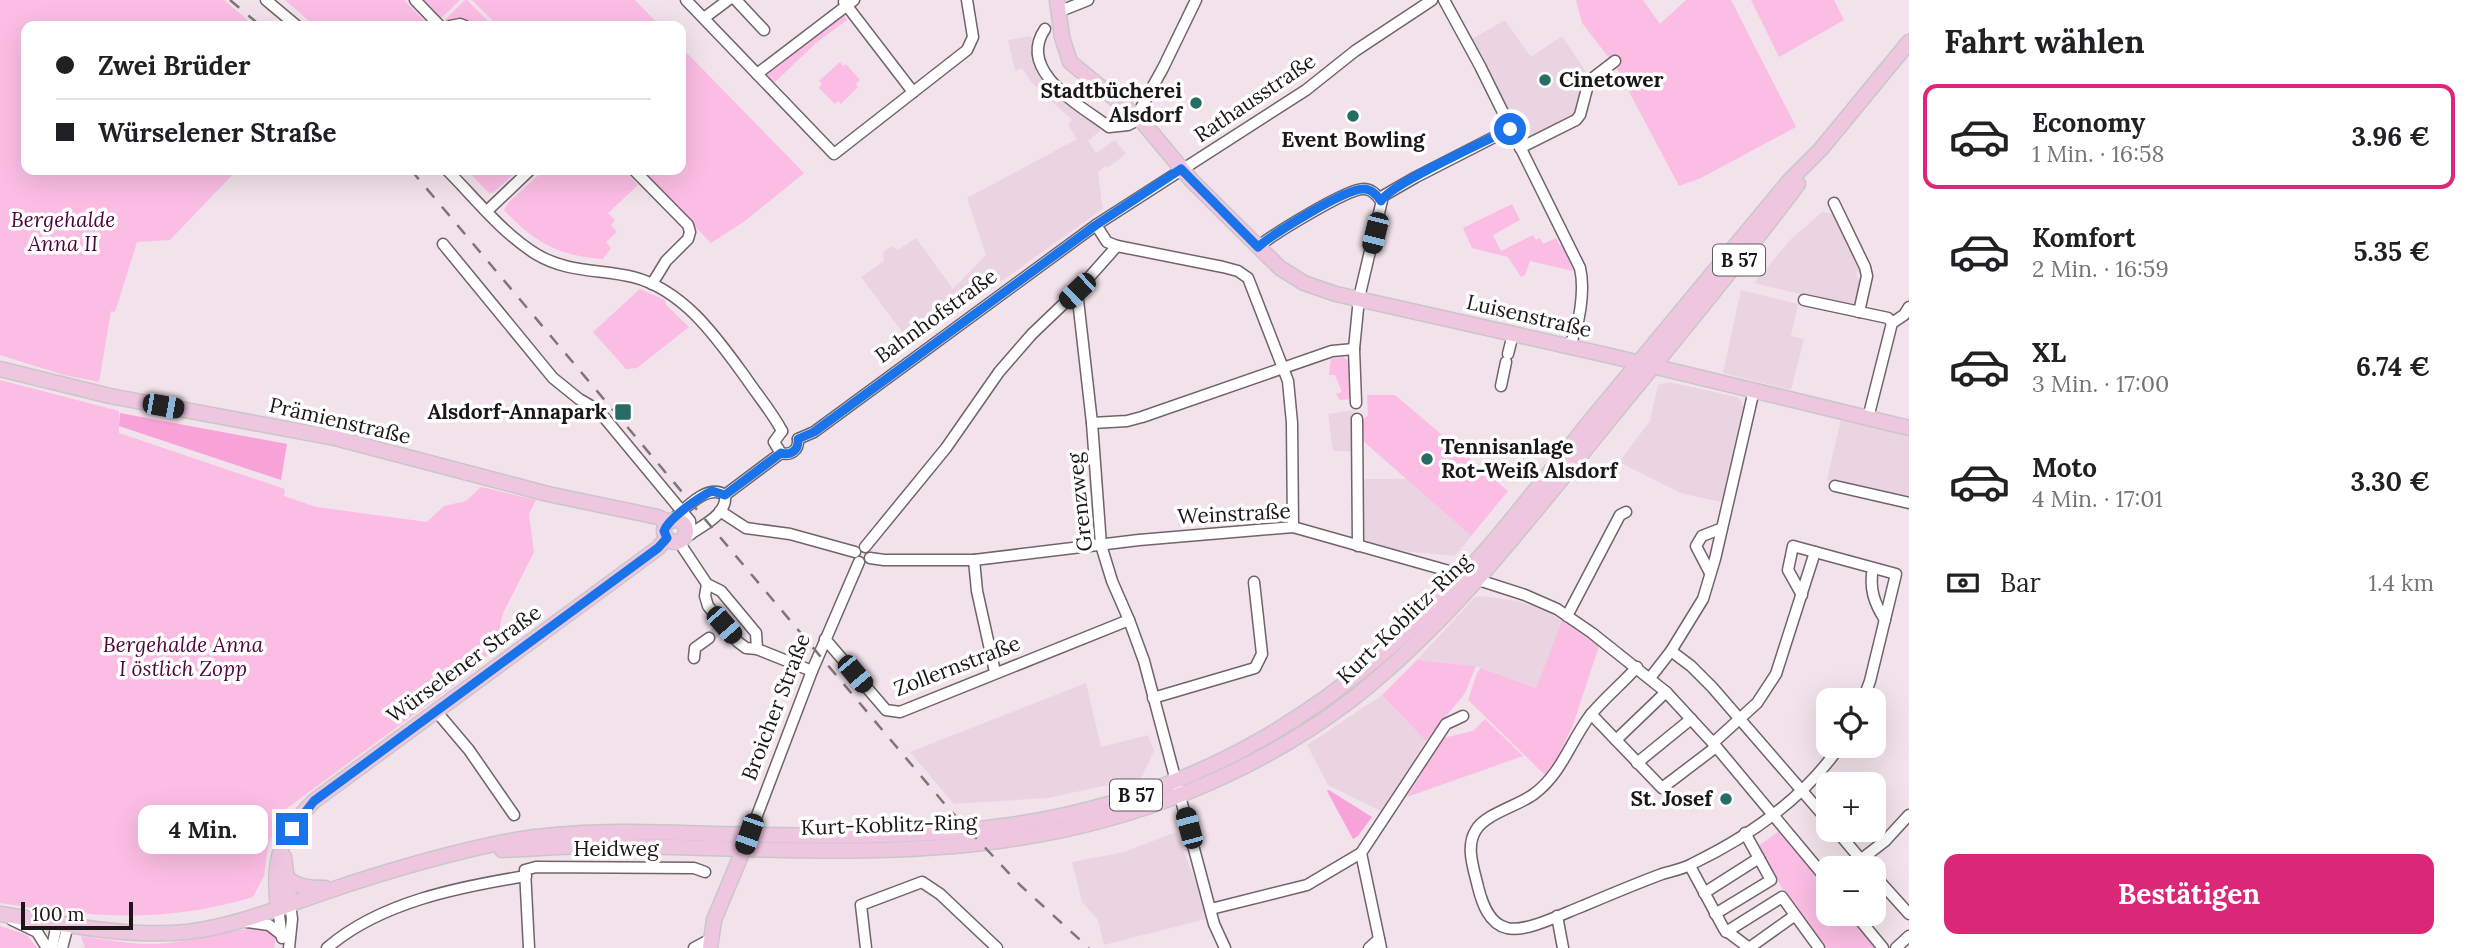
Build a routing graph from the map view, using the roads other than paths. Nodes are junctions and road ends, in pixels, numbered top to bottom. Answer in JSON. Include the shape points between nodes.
{"nodes":[{"id":1,"x":266,"y":0,"type":"edge"},
{"id":2,"x":415,"y":0,"type":"edge"},
{"id":3,"x":686,"y":0,"type":"edge"},
{"id":4,"x":728,"y":0,"type":"edge"},
{"id":5,"x":736,"y":0,"type":"edge"},
{"id":6,"x":967,"y":0,"type":"edge"},
{"id":7,"x":1088,"y":0,"type":"edge"},
{"id":8,"x":1196,"y":0,"type":"edge"},
{"id":9,"x":1433,"y":0,"type":"edge"},
{"id":10,"x":1444,"y":0,"type":"edge"},
{"id":11,"x":847,"y":2,"type":"edge"},
{"id":12,"x":1058,"y":6,"type":"edge"},
{"id":13,"x":704,"y":18,"type":"junction"},
{"id":14,"x":291,"y":21,"type":"edge"},
{"id":15,"x":435,"y":21,"type":"edge"},
{"id":16,"x":1045,"y":29,"type":"dead end"},
{"id":17,"x":764,"y":30,"type":"dead end"},
{"id":18,"x":1909,"y":42,"type":"edge"},
{"id":19,"x":1615,"y":61,"type":"dead end"},
{"id":20,"x":757,"y":74,"type":"junction"},
{"id":21,"x":913,"y":92,"type":"junction"},
{"id":22,"x":1138,"y":117,"type":"junction"},
{"id":23,"x":1510,"y":129,"type":"junction"},
{"id":24,"x":1520,"y":148,"type":"junction"},
{"id":25,"x":1821,"y":149,"type":"junction"},
{"id":26,"x":1181,"y":169,"type":"junction"},
{"id":27,"x":452,"y":175,"type":"edge"},
{"id":28,"x":525,"y":175,"type":"edge"},
{"id":29,"x":639,"y":175,"type":"edge"},
{"id":30,"x":1381,"y":201,"type":"junction"},
{"id":31,"x":1833,"y":203,"type":"dead end"},
{"id":32,"x":487,"y":211,"type":"junction"},
{"id":33,"x":1096,"y":225,"type":"junction"},
{"id":34,"x":443,"y":244,"type":"dead end"},
{"id":35,"x":1117,"y":246,"type":"junction"},
{"id":36,"x":1258,"y":247,"type":"junction"},
{"id":37,"x":652,"y":284,"type":"junction"},
{"id":38,"x":1077,"y":291,"type":"junction"},
{"id":39,"x":1359,"y":298,"type":"junction"},
{"id":40,"x":1804,"y":300,"type":"dead end"},
{"id":41,"x":1859,"y":312,"type":"junction"},
{"id":42,"x":1908,"y":314,"type":"edge"},
{"id":43,"x":1892,"y":323,"type":"junction"},
{"id":44,"x":1513,"y":334,"type":"junction"},
{"id":45,"x":1567,"y":346,"type":"junction"},
{"id":46,"x":1354,"y":349,"type":"junction"},
{"id":47,"x":1638,"y":363,"type":"junction"},
{"id":48,"x":1653,"y":367,"type":"junction"},
{"id":49,"x":1283,"y":368,"type":"junction"},
{"id":50,"x":0,"y":369,"type":"edge"},
{"id":51,"x":1501,"y":386,"type":"dead end"},
{"id":52,"x":1754,"y":390,"type":"junction"},
{"id":53,"x":1356,"y":403,"type":"dead end"},
{"id":54,"x":1867,"y":418,"type":"junction"},
{"id":55,"x":1357,"y":419,"type":"dead end"},
{"id":56,"x":1092,"y":423,"type":"junction"},
{"id":57,"x":1909,"y":428,"type":"edge"},
{"id":58,"x":782,"y":431,"type":"junction"},
{"id":59,"x":798,"y":439,"type":"junction"},
{"id":60,"x":781,"y":453,"type":"junction"},
{"id":61,"x":1835,"y":486,"type":"dead end"},
{"id":62,"x":725,"y":495,"type":"junction"},
{"id":63,"x":1909,"y":503,"type":"edge"},
{"id":64,"x":720,"y":512,"type":"junction"},
{"id":65,"x":1626,"y":512,"type":"dead end"},
{"id":66,"x":674,"y":518,"type":"junction"},
{"id":67,"x":1293,"y":527,"type":"junction"},
{"id":68,"x":1720,"y":529,"type":"junction"},
{"id":69,"x":680,"y":538,"type":"junction"},
{"id":70,"x":1101,"y":545,"type":"junction"},
{"id":71,"x":1358,"y":546,"type":"junction"},
{"id":72,"x":1815,"y":552,"type":"junction"},
{"id":73,"x":862,"y":555,"type":"junction"},
{"id":74,"x":974,"y":559,"type":"junction"},
{"id":75,"x":1874,"y":568,"type":"junction"},
{"id":76,"x":1710,"y":573,"type":"junction"},
{"id":77,"x":1469,"y":577,"type":"junction"},
{"id":78,"x":1254,"y":582,"type":"dead end"},
{"id":79,"x":707,"y":584,"type":"junction"},
{"id":80,"x":1802,"y":595,"type":"junction"},
{"id":81,"x":1567,"y":616,"type":"junction"},
{"id":82,"x":1129,"y":620,"type":"junction"},
{"id":83,"x":1885,"y":620,"type":"junction"},
{"id":84,"x":709,"y":638,"type":"tunnel mouth"},
{"id":85,"x":825,"y":639,"type":"junction"},
{"id":86,"x":757,"y":649,"type":"junction"},
{"id":87,"x":1671,"y":651,"type":"junction"},
{"id":88,"x":694,"y":658,"type":"dead end"},
{"id":89,"x":1637,"y":667,"type":"junction"},
{"id":90,"x":812,"y":671,"type":"junction"},
{"id":91,"x":995,"y":672,"type":"junction"},
{"id":92,"x":1650,"y":678,"type":"junction"},
{"id":93,"x":1867,"y":688,"type":"edge"},
{"id":94,"x":1665,"y":692,"type":"junction"},
{"id":95,"x":1153,"y":698,"type":"junction"},
{"id":96,"x":436,"y":711,"type":"junction"},
{"id":97,"x":1591,"y":714,"type":"junction"},
{"id":98,"x":1462,"y":716,"type":"dead end"},
{"id":99,"x":1691,"y":719,"type":"junction"},
{"id":100,"x":1740,"y":719,"type":"junction"},
{"id":101,"x":1616,"y":740,"type":"junction"},
{"id":102,"x":1714,"y":745,"type":"junction"},
{"id":103,"x":1829,"y":758,"type":"edge"},
{"id":104,"x":1637,"y":763,"type":"junction"},
{"id":105,"x":1179,"y":788,"type":"junction"},
{"id":106,"x":1801,"y":790,"type":"junction"},
{"id":107,"x":1816,"y":807,"type":"edge"},
{"id":108,"x":514,"y":814,"type":"dead end"},
{"id":109,"x":1909,"y":815,"type":"edge"},
{"id":110,"x":1773,"y":816,"type":"junction"},
{"id":111,"x":292,"y":829,"type":"junction"},
{"id":112,"x":1745,"y":833,"type":"junction"},
{"id":113,"x":747,"y":841,"type":"junction"},
{"id":114,"x":1846,"y":842,"type":"edge"},
{"id":115,"x":1361,"y":853,"type":"junction"},
{"id":116,"x":1858,"y":856,"type":"edge"},
{"id":117,"x":1872,"y":856,"type":"edge"},
{"id":118,"x":1759,"y":858,"type":"junction"},
{"id":119,"x":1690,"y":866,"type":"junction"},
{"id":120,"x":1816,"y":867,"type":"edge"},
{"id":121,"x":705,"y":872,"type":"dead end"},
{"id":122,"x":526,"y":873,"type":"junction"},
{"id":123,"x":286,"y":877,"type":"junction"},
{"id":124,"x":341,"y":887,"type":"junction"},
{"id":125,"x":1886,"y":888,"type":"edge"},
{"id":126,"x":1704,"y":893,"type":"junction"},
{"id":127,"x":284,"y":906,"type":"junction"},
{"id":128,"x":1210,"y":909,"type":"junction"},
{"id":129,"x":0,"y":914,"type":"edge"},
{"id":130,"x":1715,"y":914,"type":"junction"},
{"id":131,"x":1909,"y":914,"type":"edge"},
{"id":132,"x":1558,"y":916,"type":"junction"},
{"id":133,"x":1794,"y":916,"type":"junction"},
{"id":134,"x":234,"y":921,"type":"junction"},
{"id":135,"x":62,"y":924,"type":"junction"},
{"id":136,"x":1865,"y":926,"type":"edge"},
{"id":137,"x":1726,"y":932,"type":"junction"},
{"id":138,"x":282,"y":935,"type":"junction"},
{"id":139,"x":1909,"y":936,"type":"edge"},
{"id":140,"x":1380,"y":943,"type":"edge"},
{"id":141,"x":710,"y":944,"type":"edge"},
{"id":142,"x":50,"y":948,"type":"edge"},
{"id":143,"x":62,"y":948,"type":"edge"},
{"id":144,"x":283,"y":948,"type":"edge"},
{"id":145,"x":289,"y":948,"type":"edge"},
{"id":146,"x":327,"y":948,"type":"edge"},
{"id":147,"x":530,"y":948,"type":"edge"},
{"id":148,"x":694,"y":948,"type":"edge"},
{"id":149,"x":866,"y":948,"type":"edge"},
{"id":150,"x":997,"y":948,"type":"edge"},
{"id":151,"x":1225,"y":948,"type":"edge"},
{"id":152,"x":1368,"y":948,"type":"edge"},
{"id":153,"x":1563,"y":948,"type":"edge"},
{"id":154,"x":1749,"y":948,"type":"edge"},
{"id":155,"x":1819,"y":948,"type":"edge"},
{"id":156,"x":1883,"y":948,"type":"edge"},
{"id":157,"x":1896,"y":948,"type":"edge"}],
"edges":[{"from":1,"to":14,"type":"street"},
{"from":2,"to":15,"type":"street"},
{"from":3,"to":13,"type":"street"},
{"from":4,"to":13,"type":"street"},
{"from":5,"to":17,"type":"street"},
{"from":6,"to":21,"type":"street","via":[[971,46]]},
{"from":7,"to":12,"type":"street"},
{"from":8,"to":22,"type":"street"},
{"from":9,"to":26,"type":"street","name":"Rathausstraße","via":[[1306,90]]},
{"from":10,"to":23,"type":"street"},
{"from":11,"to":20,"type":"street"},
{"from":11,"to":21,"type":"street"},
{"from":12,"to":22,"type":"main road","name":"Luisenstraße","via":[[1070,62]]},
{"from":13,"to":20,"type":"street"},
{"from":16,"to":22,"type":"street","via":[[1037,50],[1052,83],[1109,127],[1128,125]]},
{"from":18,"to":25,"type":"main road","name":"Kurt-Koblitz-Ring","number":"B 57"},
{"from":19,"to":24,"type":"street","via":[[1588,80],[1576,120]]},
{"from":20,"to":21,"type":"street","via":[[834,155]]},
{"from":22,"to":26,"type":"main road","name":"Luisenstraße"},
{"from":23,"to":24,"type":"street"},
{"from":23,"to":30,"type":"street","via":[[1416,177]]},
{"from":24,"to":45,"type":"street","via":[[1580,268],[1577,328]]},
{"from":25,"to":47,"type":"main road","name":"Kurt-Koblitz-Ring","number":"B 57"},
{"from":25,"to":48,"type":"main road","name":"Kurt-Koblitz-Ring","number":"B 57","via":[[1797,186]]},
{"from":26,"to":33,"type":"street","name":"Rathausstraße"},
{"from":26,"to":36,"type":"main road","name":"Luisenstraße"},
{"from":27,"to":32,"type":"street"},
{"from":28,"to":32,"type":"street"},
{"from":29,"to":37,"type":"street","via":[[688,225],[690,233]]},
{"from":30,"to":36,"type":"street","via":[[1361,188],[1308,213]]},
{"from":30,"to":39,"type":"street"},
{"from":31,"to":41,"type":"street","via":[[1865,267]]},
{"from":32,"to":37,"type":"street","via":[[515,239],[558,265],[626,275]]},
{"from":33,"to":35,"type":"street","via":[[1107,242]]},
{"from":33,"to":59,"type":"street","name":"Bahnhofstraße","via":[[814,432]]},
{"from":34,"to":66,"type":"street","via":[[553,378],[598,410]]},
{"from":35,"to":38,"type":"street","name":"Broicher Straße"},
{"from":35,"to":49,"type":"street","via":[[1244,274]]},
{"from":36,"to":39,"type":"main road","name":"Luisenstraße","via":[[1304,283]]},
{"from":37,"to":58,"type":"street","via":[[704,325]]},
{"from":38,"to":56,"type":"street","name":"Grenzweg"},
{"from":38,"to":73,"type":"street","name":"Broicher Straße","via":[[999,372]]},
{"from":39,"to":44,"type":"main road","name":"Luisenstraße"},
{"from":39,"to":46,"type":"street"},
{"from":40,"to":41,"type":"street"},
{"from":41,"to":43,"type":"street"},
{"from":42,"to":43,"type":"street"},
{"from":43,"to":54,"type":"street"},
{"from":44,"to":45,"type":"main road","name":"Luisenstraße"},
{"from":44,"to":51,"type":"street"},
{"from":45,"to":47,"type":"main road","name":"Luisenstraße"},
{"from":46,"to":49,"type":"street","via":[[1332,351]]},
{"from":46,"to":53,"type":"street"},
{"from":47,"to":48,"type":"main road","name":"Luisenstraße"},
{"from":47,"to":77,"type":"main road","name":"Kurt-Koblitz-Ring","number":"B 57"},
{"from":48,"to":52,"type":"main road","name":"Luisenstraße"},
{"from":48,"to":77,"type":"main road","name":"Kurt-Koblitz-Ring","number":"B 57","via":[[1539,509]]},
{"from":49,"to":56,"type":"street","via":[[1142,417]]},
{"from":49,"to":67,"type":"street","via":[[1292,423]]},
{"from":50,"to":66,"type":"main road","name":"Prämienstraße","via":[[110,397],[335,438],[559,497]]},
{"from":52,"to":54,"type":"main road","name":"Luisenstraße"},
{"from":52,"to":68,"type":"street"},
{"from":54,"to":57,"type":"main road","name":"Luisenstraße"},
{"from":55,"to":71,"type":"street"},
{"from":56,"to":70,"type":"street","name":"Grenzweg"},
{"from":58,"to":59,"type":"street","via":[[790,430]]},
{"from":58,"to":60,"type":"street","via":[[774,442]]},
{"from":59,"to":60,"type":"street","via":[[794,452]]},
{"from":60,"to":62,"type":"street"},
{"from":61,"to":63,"type":"street"},
{"from":62,"to":64,"type":"street"},
{"from":62,"to":66,"type":"street","via":[[712,491]]},
{"from":64,"to":69,"type":"street"},
{"from":64,"to":73,"type":"street","name":"Weinstraße","via":[[746,528],[790,534]]},
{"from":65,"to":81,"type":"street","via":[[1620,515]]},
{"from":66,"to":69,"type":"main road","via":[[664,531]]},
{"from":66,"to":69,"type":"street","via":[[691,524]]},
{"from":67,"to":70,"type":"street","name":"Weinstraße"},
{"from":67,"to":71,"type":"street","name":"Weinstraße"},
{"from":68,"to":76,"type":"street"},
{"from":68,"to":76,"type":"street","via":[[1702,536],[1696,546]]},
{"from":69,"to":79,"type":"street"},
{"from":69,"to":96,"type":"main road","name":"Würselener Straße","via":[[658,548]]},
{"from":70,"to":74,"type":"street","name":"Weinstraße"},
{"from":70,"to":82,"type":"street","name":"Grenzweg"},
{"from":71,"to":77,"type":"street","name":"Weinstraße"},
{"from":72,"to":75,"type":"street"},
{"from":72,"to":80,"type":"street"},
{"from":72,"to":80,"type":"street","via":[[1793,546],[1788,570]]},
{"from":73,"to":74,"type":"street","name":"Weinstraße","via":[[884,561]]},
{"from":73,"to":85,"type":"street","name":"Broicher Straße"},
{"from":74,"to":91,"type":"street"},
{"from":75,"to":83,"type":"street","via":[[1874,603]]},
{"from":75,"to":83,"type":"street","via":[[1896,574]]},
{"from":76,"to":87,"type":"street","via":[[1697,611]]},
{"from":77,"to":81,"type":"street","name":"Weinstraße","via":[[1525,595]]},
{"from":77,"to":105,"type":"main road","name":"Kurt-Koblitz-Ring","number":"B 57","via":[[1332,696]]},
{"from":78,"to":95,"type":"street","via":[[1262,649],[1255,668]]},
{"from":79,"to":86,"type":"street","via":[[721,591],[756,633]]},
{"from":79,"to":86,"type":"street","via":[[708,606],[721,628],[746,648]]},
{"from":80,"to":100,"type":"street","via":[[1776,674]]},
{"from":81,"to":89,"type":"street","name":"Weinstraße"},
{"from":82,"to":91,"type":"street","name":"Zollernstraße"},
{"from":82,"to":95,"type":"street","name":"Grenzweg"},
{"from":83,"to":93,"type":"street"},
{"from":84,"to":88,"type":"street","via":[[695,648]]},
{"from":85,"to":90,"type":"street","name":"Broicher Straße"},
{"from":85,"to":91,"type":"street","name":"Zollernstraße","via":[[886,710],[900,712]]},
{"from":86,"to":90,"type":"street"},
{"from":87,"to":92,"type":"street"},
{"from":87,"to":100,"type":"street"},
{"from":89,"to":92,"type":"street","name":"Weinstraße"},
{"from":89,"to":97,"type":"street"},
{"from":90,"to":113,"type":"street","name":"Broicher Straße"},
{"from":92,"to":94,"type":"street","name":"Weinstraße"},
{"from":94,"to":99,"type":"street","name":"Weinstraße"},
{"from":94,"to":101,"type":"street"},
{"from":95,"to":105,"type":"street","name":"Grenzweg"},
{"from":96,"to":108,"type":"street","via":[[470,750]]},
{"from":96,"to":111,"type":"main road","name":"Würselener Straße","via":[[314,801]]},
{"from":97,"to":101,"type":"street"},
{"from":97,"to":132,"type":"street","via":[[1545,784],[1481,824],[1471,841],[1480,895],[1496,923],[1516,929]]},
{"from":98,"to":115,"type":"street","via":[[1446,724]]},
{"from":99,"to":102,"type":"street","name":"Weinstraße"},
{"from":99,"to":104,"type":"street"},
{"from":100,"to":102,"type":"street"},
{"from":100,"to":106,"type":"street"},
{"from":101,"to":104,"type":"street"},
{"from":102,"to":104,"type":"street","via":[[1662,788]]},
{"from":102,"to":110,"type":"street","name":"Weinstraße"},
{"from":103,"to":106,"type":"street"},
{"from":105,"to":113,"type":"main road","name":"Kurt-Koblitz-Ring","number":"B 57","via":[[1086,825],[1005,840],[879,849]]},
{"from":105,"to":128,"type":"street","name":"Grenzweg"},
{"from":106,"to":107,"type":"street"},
{"from":106,"to":110,"type":"street"},
{"from":109,"to":117,"type":"street"},
{"from":110,"to":112,"type":"street"},
{"from":110,"to":120,"type":"street","name":"Weinstraße"},
{"from":111,"to":123,"type":"main road","name":"Würselener Straße","via":[[284,858]]},
{"from":111,"to":127,"type":"main road","name":"Würselener Straße","via":[[277,857],[275,879]]},
{"from":112,"to":118,"type":"street"},
{"from":112,"to":119,"type":"street"},
{"from":113,"to":124,"type":"main road","name":"Kurt-Koblitz-Ring","number":"B 57","via":[[469,852]]},
{"from":113,"to":141,"type":"main road","name":"Broicher Straße","via":[[714,920]]},
{"from":114,"to":116,"type":"street"},
{"from":115,"to":128,"type":"street","via":[[1307,885]]},
{"from":115,"to":140,"type":"street"},
{"from":118,"to":126,"type":"street"},
{"from":118,"to":130,"type":"street","via":[[1771,880]]},
{"from":119,"to":126,"type":"street"},
{"from":119,"to":132,"type":"street"},
{"from":121,"to":122,"type":"street","name":"Heidweg","via":[[694,868],[536,867]]},
{"from":122,"to":146,"type":"street","name":"Heidweg","via":[[423,897]]},
{"from":122,"to":147,"type":"street"},
{"from":123,"to":124,"type":"main road","via":[[309,888]]},
{"from":123,"to":127,"type":"main road","name":"Würselener Straße"},
{"from":124,"to":127,"type":"main road","name":"Kurt-Koblitz-Ring","number":"B 57"},
{"from":125,"to":131,"type":"street"},
{"from":126,"to":130,"type":"street"},
{"from":127,"to":134,"type":"main road","number":"B 57"},
{"from":127,"to":138,"type":"street"},
{"from":127,"to":145,"type":"street","via":[[292,932]]},
{"from":128,"to":151,"type":"street","name":"Grenzweg"},
{"from":129,"to":135,"type":"main road","number":"B 57"},
{"from":129,"to":142,"type":"street","via":[[37,932]]},
{"from":130,"to":137,"type":"street"},
{"from":132,"to":153,"type":"street"},
{"from":133,"to":137,"type":"street","via":[[1782,897]]},
{"from":133,"to":154,"type":"street"},
{"from":133,"to":155,"type":"street"},
{"from":134,"to":135,"type":"main road","number":"B 57","via":[[170,933]]},
{"from":134,"to":138,"type":"street","via":[[262,922]]},
{"from":135,"to":142,"type":"street"},
{"from":135,"to":143,"type":"street"},
{"from":136,"to":156,"type":"street"},
{"from":137,"to":154,"type":"street"},
{"from":138,"to":144,"type":"street"},
{"from":139,"to":157,"type":"street"},
{"from":140,"to":152,"type":"street"},
{"from":141,"to":148,"type":"street"},
{"from":149,"to":150,"type":"street","via":[[861,905],[922,883]]}]}
